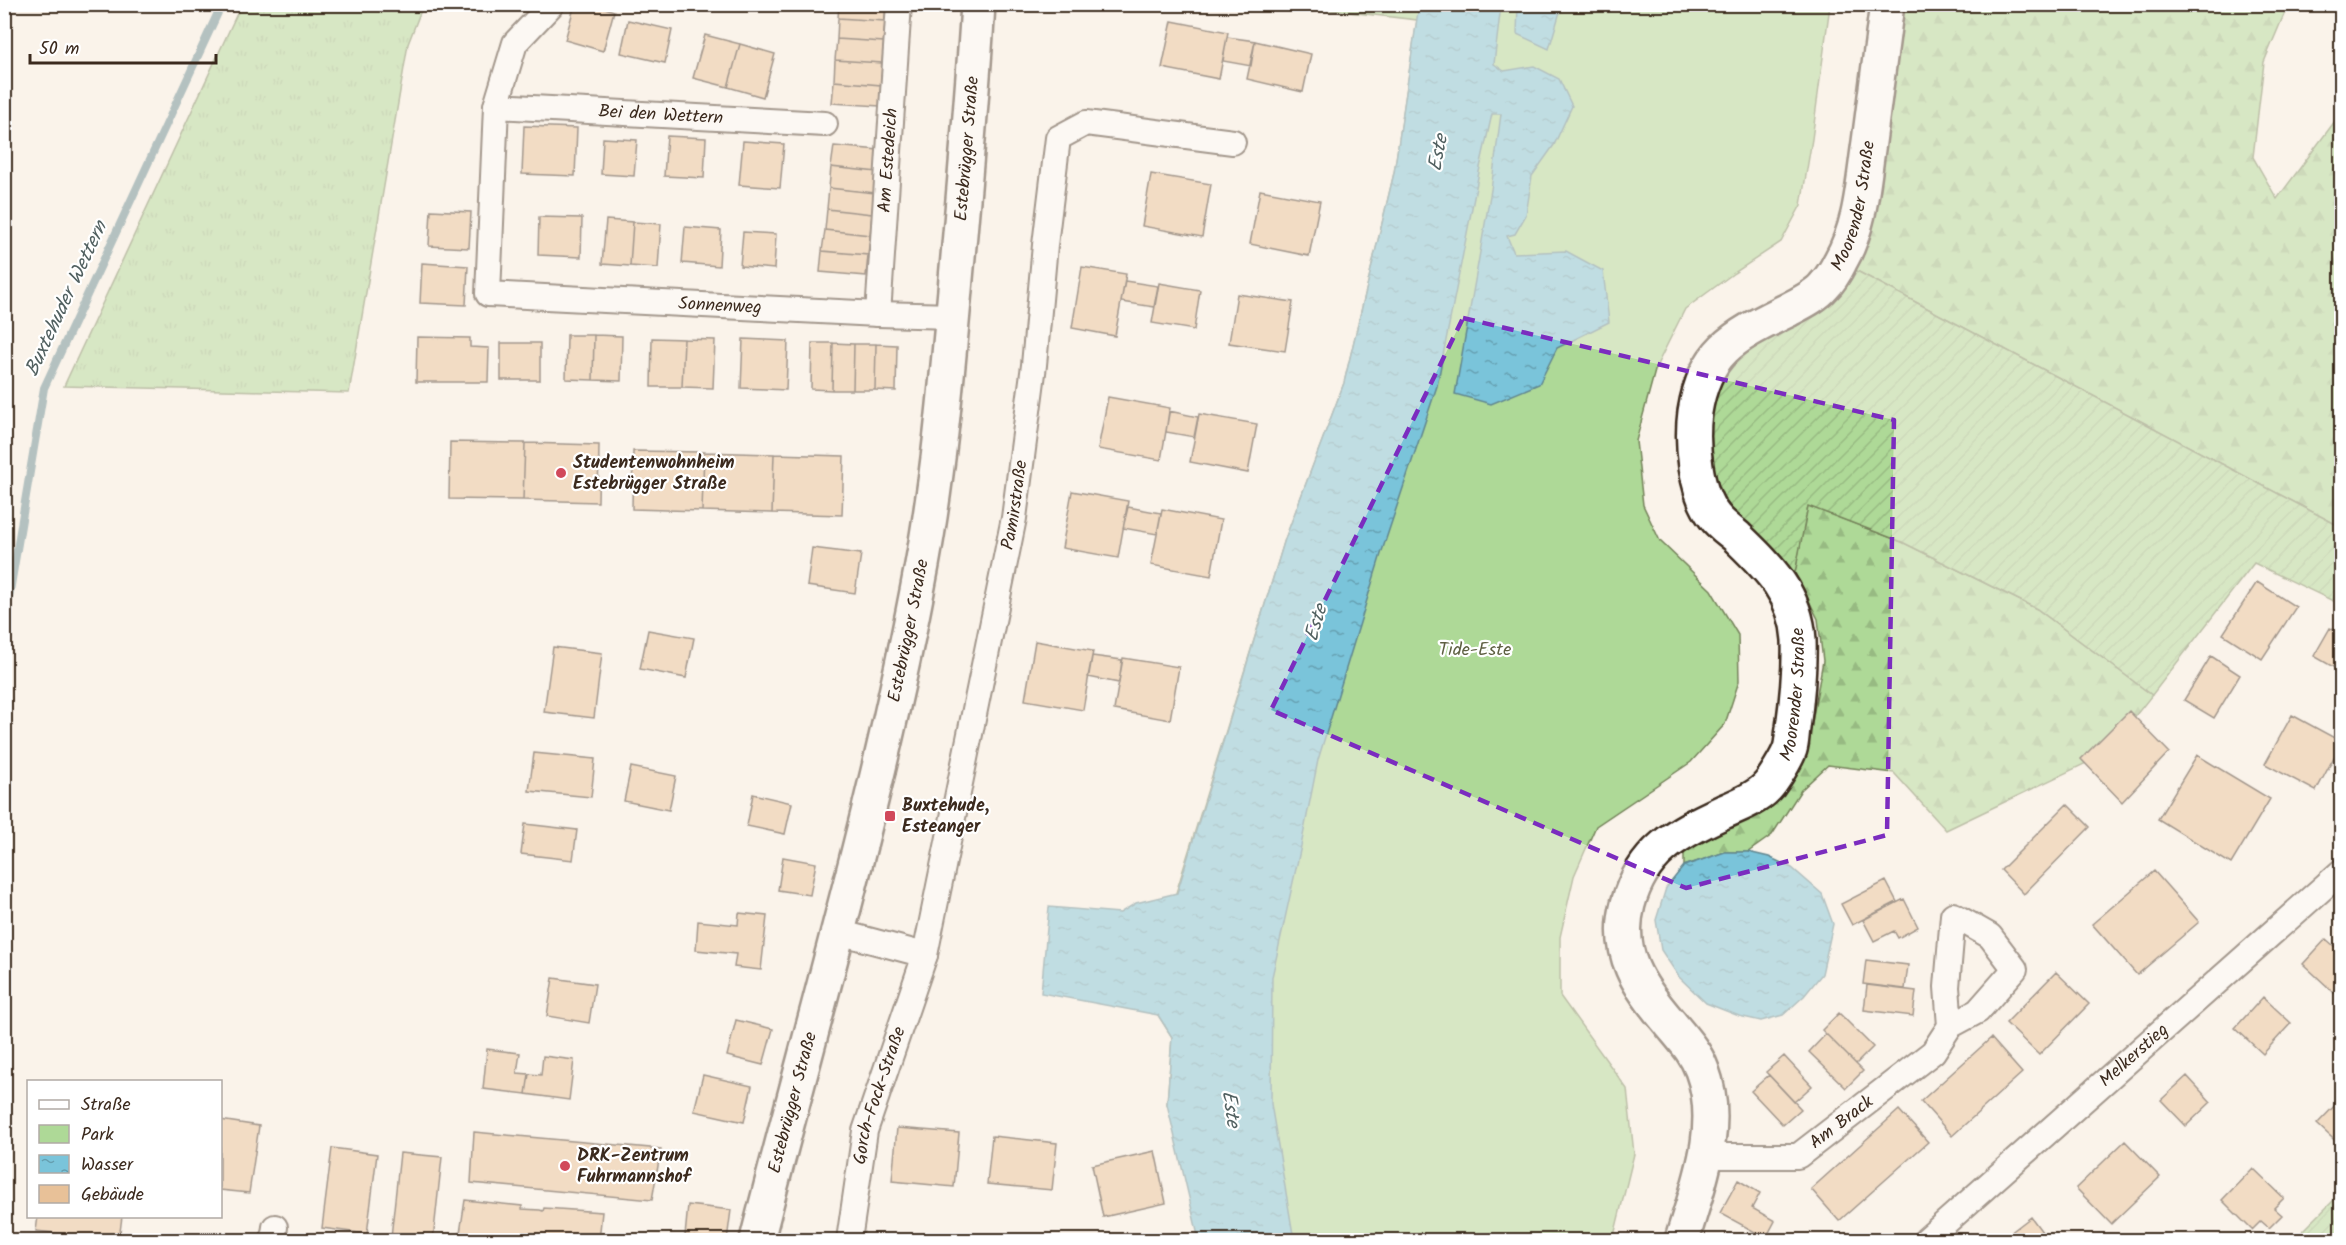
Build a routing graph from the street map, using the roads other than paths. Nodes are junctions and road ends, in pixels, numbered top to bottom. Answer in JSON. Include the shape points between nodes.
{"nodes":[{"id":1,"x":552,"y":4,"type":"edge"},
{"id":2,"x":899,"y":4,"type":"edge"},
{"id":3,"x":978,"y":4,"type":"edge"},
{"id":4,"x":1887,"y":4,"type":"edge"},
{"id":5,"x":496,"y":106,"type":"junction"},
{"id":6,"x":825,"y":124,"type":"dead end"},
{"id":7,"x":1233,"y":141,"type":"dead end"},
{"id":8,"x":878,"y":314,"type":"junction"},
{"id":9,"x":953,"y":316,"type":"junction"},
{"id":10,"x":2342,"y":871,"type":"edge"},
{"id":11,"x":838,"y":932,"type":"junction"},
{"id":12,"x":925,"y":955,"type":"junction"},
{"id":13,"x":1950,"y":1026,"type":"dead end"},
{"id":14,"x":1706,"y":1156,"type":"junction"},
{"id":15,"x":757,"y":1240,"type":"edge"},
{"id":16,"x":849,"y":1240,"type":"edge"},
{"id":17,"x":1682,"y":1240,"type":"edge"},
{"id":18,"x":1926,"y":1240,"type":"edge"}],
"edges":[{"from":1,"to":5,"type":"street","via":[[515,43]]},
{"from":2,"to":8,"type":"street","name":"Am Estedeich"},
{"from":3,"to":9,"type":"street","name":"Estebrügger Straße"},
{"from":4,"to":14,"type":"street","name":"Moorender Straße","via":[[1861,203],[1851,239],[1823,288],[1741,333],[1721,351],[1702,383],[1695,410],[1693,438],[1702,492],[1714,516],[1772,571],[1786,594],[1799,637],[1798,690],[1790,750],[1767,787],[1663,846],[1635,881],[1627,909],[1623,933],[1627,958],[1646,995],[1692,1048],[1703,1071],[1711,1122]]},
{"from":5,"to":6,"type":"street","name":"Bei den Wettern"},
{"from":5,"to":8,"type":"street","name":"Sonnenweg","via":[[488,294]]},
{"from":7,"to":12,"type":"street","name":"Pamirstraße","via":[[1086,123],[1058,138],[1014,518]]},
{"from":8,"to":9,"type":"street","name":"Sonnenweg"},
{"from":9,"to":11,"type":"street","name":"Estebrügger Straße","via":[[923,561],[899,682]]},
{"from":10,"to":18,"type":"street","name":"Melkerstieg"},
{"from":11,"to":12,"type":"street"},
{"from":11,"to":15,"type":"street","name":"Estebrügger Straße"},
{"from":12,"to":16,"type":"street","name":"Gorch-Fock-Straße","via":[[865,1131]]},
{"from":13,"to":14,"type":"street","name":"Am Brack","via":[[1933,1052],[1798,1156]]},
{"from":14,"to":17,"type":"street","name":"Moorender Straße"}]}
